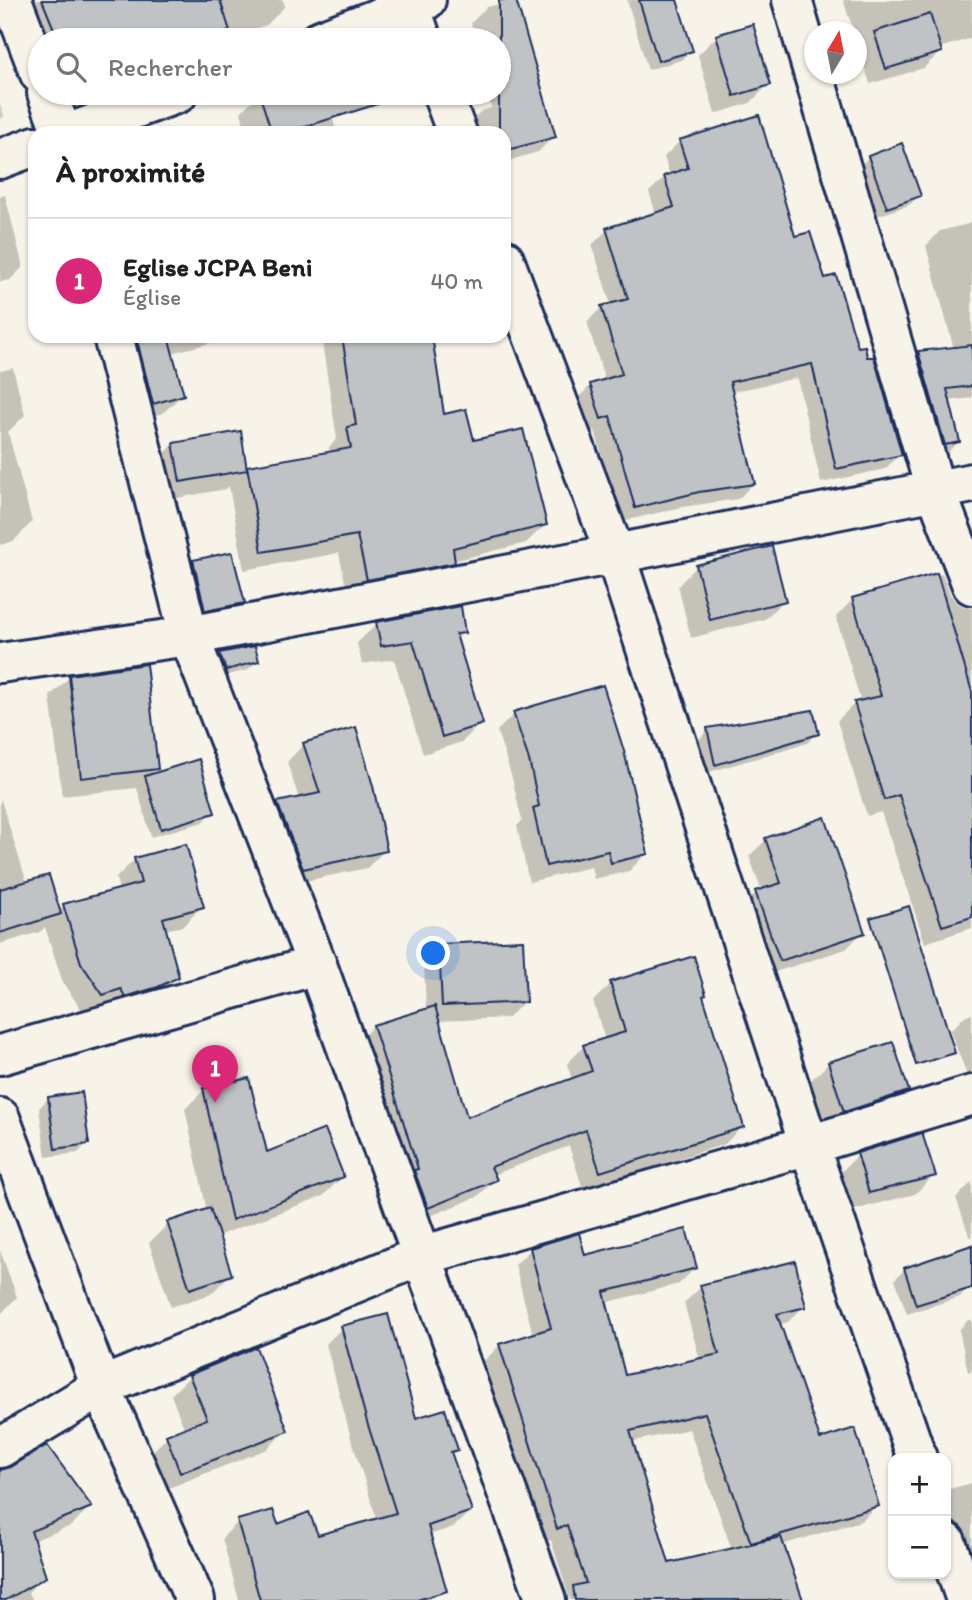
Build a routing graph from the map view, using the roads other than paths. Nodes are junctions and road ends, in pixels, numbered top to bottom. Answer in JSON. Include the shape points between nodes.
{"nodes":[{"id":1,"x":12,"y":0,"type":"edge"},
{"id":2,"x":792,"y":0,"type":"edge"},
{"id":3,"x":417,"y":12,"type":"edge"},
{"id":4,"x":362,"y":28,"type":"edge"},
{"id":5,"x":28,"y":42,"type":"edge"},
{"id":6,"x":52,"y":105,"type":"edge"},
{"id":7,"x":145,"y":105,"type":"edge"},
{"id":8,"x":446,"y":105,"type":"edge"},
{"id":9,"x":59,"y":126,"type":"edge"},
{"id":10,"x":88,"y":126,"type":"edge"},
{"id":11,"x":454,"y":126,"type":"edge"},
{"id":12,"x":28,"y":149,"type":"edge"},
{"id":13,"x":0,"y":159,"type":"edge"},
{"id":14,"x":511,"y":278,"type":"edge"},
{"id":15,"x":115,"y":343,"type":"edge"},
{"id":16,"x":972,"y":483,"type":"edge"},
{"id":17,"x":935,"y":489,"type":"junction"},
{"id":18,"x":615,"y":554,"type":"junction"},
{"id":19,"x":972,"y":585,"type":"edge"},
{"id":20,"x":189,"y":636,"type":"junction"},
{"id":21,"x":0,"y":663,"type":"edge"},
{"id":22,"x":317,"y":965,"type":"junction"},
{"id":23,"x":0,"y":1055,"type":"edge"},
{"id":24,"x":972,"y":1095,"type":"edge"},
{"id":25,"x":0,"y":1118,"type":"edge"},
{"id":26,"x":809,"y":1145,"type":"junction"},
{"id":27,"x":421,"y":1256,"type":"junction"},
{"id":28,"x":101,"y":1387,"type":"junction"},
{"id":29,"x":0,"y":1448,"type":"edge"},
{"id":30,"x":915,"y":1453,"type":"edge"},
{"id":31,"x":951,"y":1556,"type":"edge"},
{"id":32,"x":195,"y":1600,"type":"edge"},
{"id":33,"x":546,"y":1600,"type":"edge"},
{"id":34,"x":966,"y":1600,"type":"edge"}],
"edges":[{"from":1,"to":5,"type":"street"},
{"from":2,"to":17,"type":"street"},
{"from":3,"to":4,"type":"street"},
{"from":6,"to":9,"type":"street"},
{"from":7,"to":10,"type":"street"},
{"from":8,"to":11,"type":"street"},
{"from":12,"to":13,"type":"street"},
{"from":14,"to":18,"type":"street"},
{"from":15,"to":20,"type":"street"},
{"from":16,"to":17,"type":"street"},
{"from":17,"to":18,"type":"street"},
{"from":17,"to":19,"type":"street"},
{"from":18,"to":20,"type":"street"},
{"from":18,"to":26,"type":"street"},
{"from":20,"to":21,"type":"street"},
{"from":20,"to":22,"type":"street"},
{"from":22,"to":23,"type":"street"},
{"from":22,"to":27,"type":"street"},
{"from":24,"to":26,"type":"street"},
{"from":25,"to":28,"type":"street"},
{"from":26,"to":27,"type":"street"},
{"from":26,"to":30,"type":"street"},
{"from":27,"to":28,"type":"street"},
{"from":27,"to":33,"type":"street"},
{"from":28,"to":29,"type":"street"},
{"from":28,"to":32,"type":"street"},
{"from":31,"to":34,"type":"street"}]}
